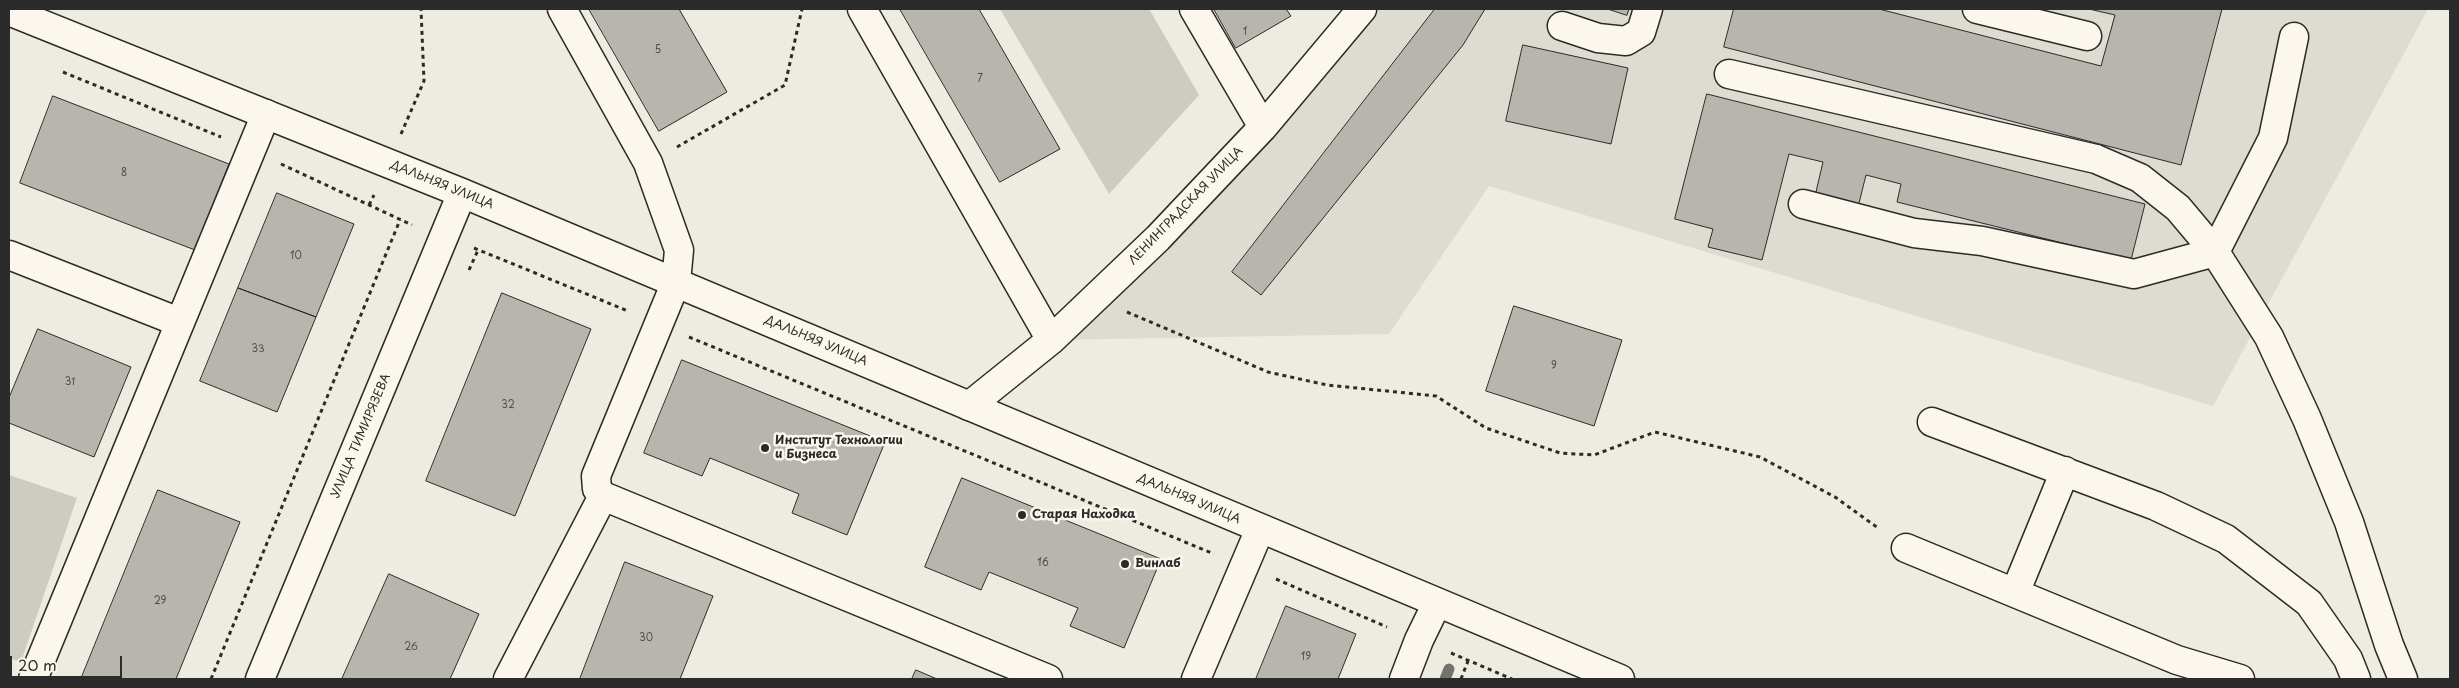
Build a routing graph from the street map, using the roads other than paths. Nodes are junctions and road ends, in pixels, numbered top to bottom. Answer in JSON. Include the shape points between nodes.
{"nodes":[{"id":1,"x":562,"y":9,"type":"edge"},
{"id":2,"x":862,"y":9,"type":"edge"},
{"id":3,"x":1194,"y":9,"type":"edge"},
{"id":4,"x":1362,"y":9,"type":"edge"},
{"id":5,"x":1648,"y":9,"type":"edge"},
{"id":6,"x":1977,"y":9,"type":"edge"},
{"id":7,"x":9,"y":11,"type":"edge"},
{"id":8,"x":1562,"y":26,"type":"dead end"},
{"id":9,"x":2087,"y":36,"type":"dead end"},
{"id":10,"x":2294,"y":37,"type":"dead end"},
{"id":11,"x":1729,"y":74,"type":"dead end"},
{"id":12,"x":266,"y":114,"type":"junction"},
{"id":13,"x":1263,"y":127,"type":"junction"},
{"id":14,"x":462,"y":193,"type":"junction"},
{"id":15,"x":1803,"y":204,"type":"dead end"},
{"id":16,"x":2215,"y":252,"type":"junction"},
{"id":17,"x":9,"y":255,"type":"edge"},
{"id":18,"x":676,"y":282,"type":"junction"},
{"id":19,"x":180,"y":322,"type":"junction"},
{"id":20,"x":1051,"y":340,"type":"junction"},
{"id":21,"x":969,"y":406,"type":"junction"},
{"id":22,"x":1932,"y":422,"type":"dead end"},
{"id":23,"x":2066,"y":471,"type":"junction"},
{"id":24,"x":603,"y":496,"type":"junction"},
{"id":25,"x":1260,"y":529,"type":"junction"},
{"id":26,"x":1906,"y":548,"type":"road end"},
{"id":27,"x":2015,"y":593,"type":"junction"},
{"id":28,"x":1437,"y":603,"type":"junction"},
{"id":29,"x":33,"y":679,"type":"edge"},
{"id":30,"x":260,"y":679,"type":"edge"},
{"id":31,"x":508,"y":679,"type":"edge"},
{"id":32,"x":1048,"y":679,"type":"edge"},
{"id":33,"x":1196,"y":679,"type":"edge"},
{"id":34,"x":1404,"y":679,"type":"edge"},
{"id":35,"x":1620,"y":679,"type":"edge"},
{"id":36,"x":2240,"y":679,"type":"edge"},
{"id":37,"x":2356,"y":679,"type":"edge"},
{"id":38,"x":2403,"y":679,"type":"edge"}],
"edges":[{"from":1,"to":18,"type":"main road","via":[[648,163],[679,250]]},
{"from":2,"to":20,"type":"main road"},
{"from":3,"to":13,"type":"main road"},
{"from":4,"to":13,"type":"main road","name":"ЛЕНИНГРАДСКАЯ УЛИЦА"},
{"from":5,"to":8,"type":"main road","via":[[1641,32],[1626,41],[1598,38]]},
{"from":6,"to":9,"type":"main road"},
{"from":7,"to":12,"type":"main road","name":"ДАЛЬНЯЯ УЛИЦА"},
{"from":10,"to":16,"type":"main road","via":[[2273,138]]},
{"from":11,"to":16,"type":"main road","via":[[2096,159],[2140,178],[2178,208]]},
{"from":12,"to":14,"type":"main road","name":"ДАЛЬНЯЯ УЛИЦА"},
{"from":12,"to":19,"type":"main road"},
{"from":13,"to":20,"type":"main road","name":"ЛЕНИНГРАДСКАЯ УЛИЦА","via":[[1158,238]]},
{"from":14,"to":18,"type":"main road","name":"ДАЛЬНЯЯ УЛИЦА"},
{"from":14,"to":30,"type":"main road","name":"УЛИЦА ТИМИРЯЗЕВА"},
{"from":15,"to":16,"type":"main road","via":[[1914,233],[1982,241],[2134,274]]},
{"from":16,"to":38,"type":"main road","via":[[2270,337],[2307,419],[2349,522]]},
{"from":17,"to":19,"type":"main road"},
{"from":18,"to":21,"type":"main road","name":"ДАЛЬНЯЯ УЛИЦА"},
{"from":18,"to":24,"type":"main road","via":[[596,476],[597,489]]},
{"from":19,"to":29,"type":"main road"},
{"from":20,"to":21,"type":"main road","name":"ЛЕНИНГРАДСКАЯ УЛИЦА"},
{"from":21,"to":25,"type":"main road","name":"ДАЛЬНЯЯ УЛИЦА"},
{"from":22,"to":23,"type":"main road"},
{"from":23,"to":27,"type":"main road"},
{"from":23,"to":37,"type":"main road","via":[[2156,506],[2226,539],[2309,603],[2348,660]]},
{"from":24,"to":31,"type":"main road"},
{"from":24,"to":32,"type":"main road"},
{"from":25,"to":28,"type":"main road","name":"ДАЛЬНЯЯ УЛИЦА"},
{"from":25,"to":33,"type":"main road"},
{"from":26,"to":27,"type":"main road"},
{"from":27,"to":36,"type":"main road","via":[[2177,660]]},
{"from":28,"to":34,"type":"main road"},
{"from":28,"to":35,"type":"main road","name":"ДАЛЬНЯЯ УЛИЦА"}]}
